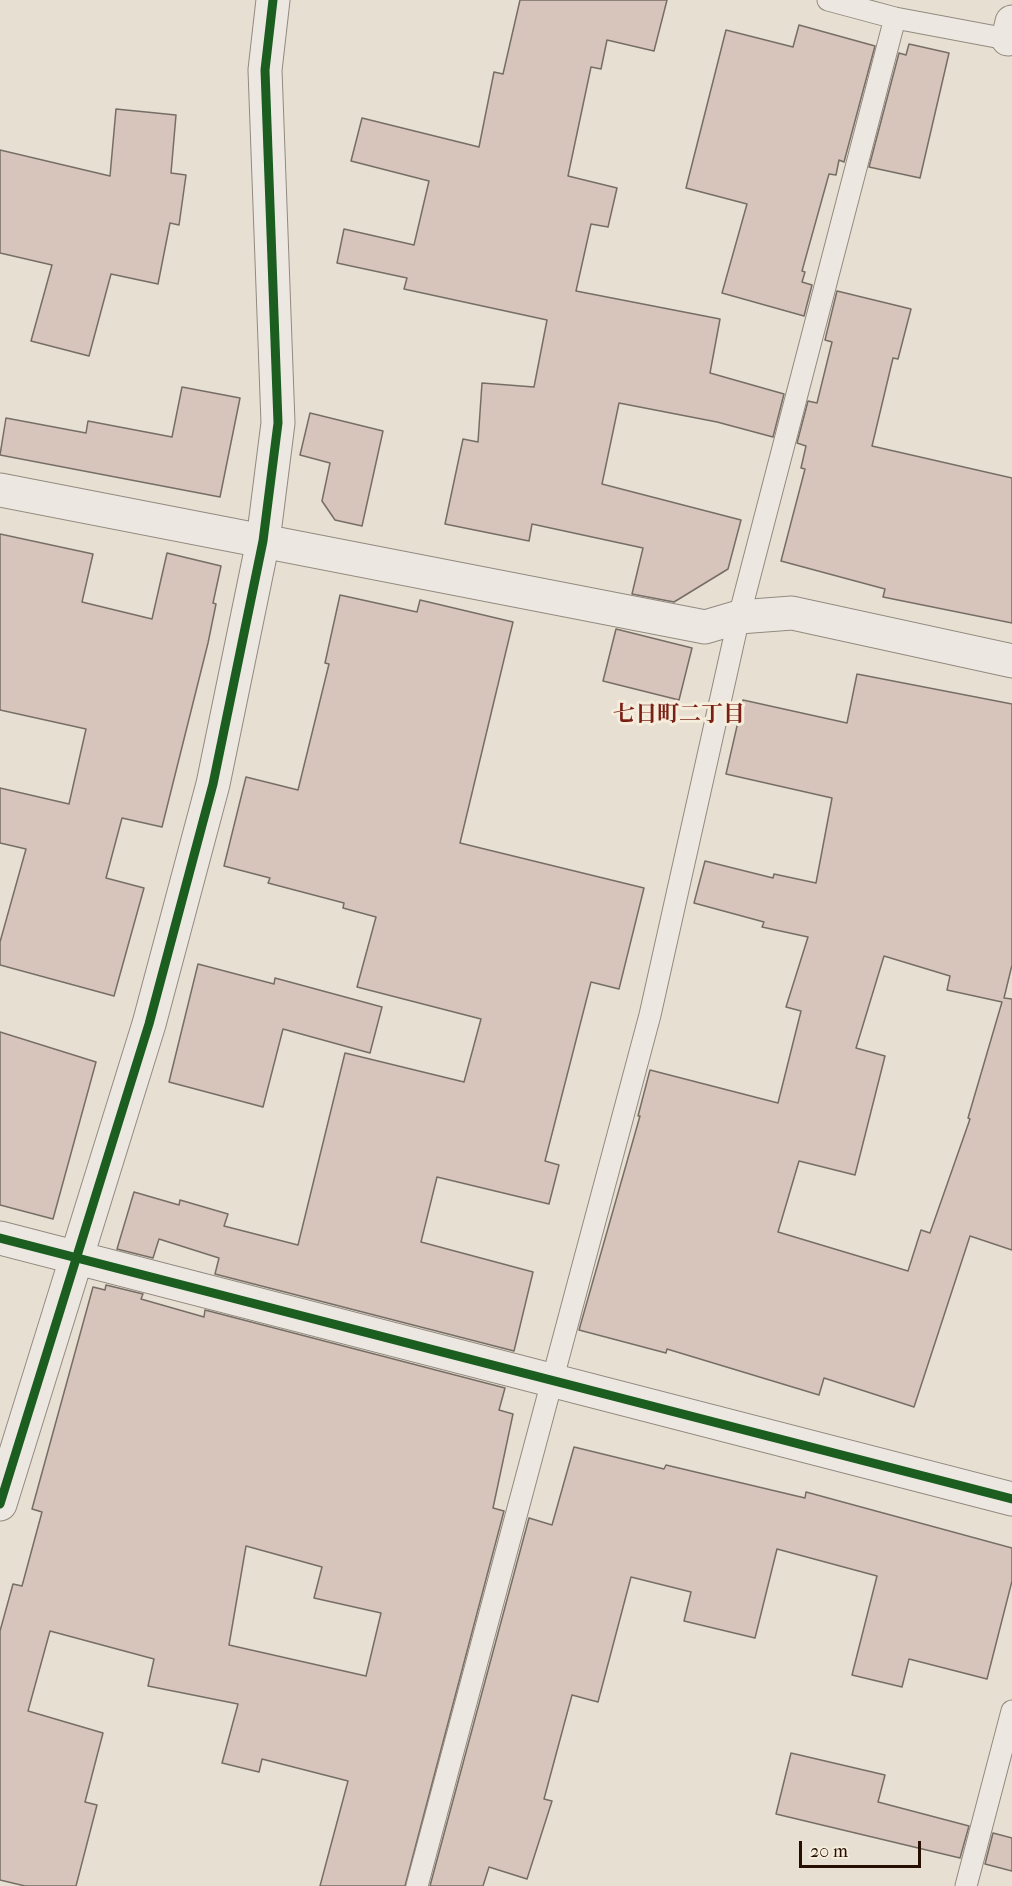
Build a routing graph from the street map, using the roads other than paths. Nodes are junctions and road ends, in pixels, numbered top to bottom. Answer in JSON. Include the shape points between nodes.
{"nodes":[{"id":1,"x":273,"y":0,"type":"edge"},
{"id":2,"x":828,"y":0,"type":"edge"},
{"id":3,"x":895,"y":18,"type":"junction"},
{"id":4,"x":1011,"y":34,"type":"edge"},
{"id":5,"x":0,"y":490,"type":"edge"},
{"id":6,"x":263,"y":542,"type":"junction"},
{"id":7,"x":739,"y":617,"type":"junction"},
{"id":8,"x":1012,"y":661,"type":"edge"},
{"id":9,"x":0,"y":1238,"type":"edge"},
{"id":10,"x":76,"y":1259,"type":"junction"},
{"id":11,"x":552,"y":1381,"type":"junction"},
{"id":12,"x":1012,"y":1499,"type":"edge"},
{"id":13,"x":0,"y":1504,"type":"edge"},
{"id":14,"x":1012,"y":1711,"type":"edge"},
{"id":15,"x":417,"y":1886,"type":"edge"},
{"id":16,"x":966,"y":1886,"type":"edge"}],
"edges":[{"from":1,"to":6,"type":"street","via":[[265,70],[278,423]]},
{"from":2,"to":3,"type":"lane"},
{"from":3,"to":4,"type":"lane"},
{"from":3,"to":7,"type":"lane"},
{"from":5,"to":6,"type":"street"},
{"from":6,"to":7,"type":"street","via":[[705,627]]},
{"from":6,"to":10,"type":"street","via":[[213,784],[149,1024]]},
{"from":7,"to":8,"type":"street","via":[[792,613]]},
{"from":7,"to":11,"type":"lane","via":[[650,1014]]},
{"from":9,"to":10,"type":"street"},
{"from":10,"to":11,"type":"street"},
{"from":10,"to":13,"type":"street"},
{"from":11,"to":12,"type":"street"},
{"from":11,"to":15,"type":"lane"},
{"from":14,"to":16,"type":"lane"}]}
